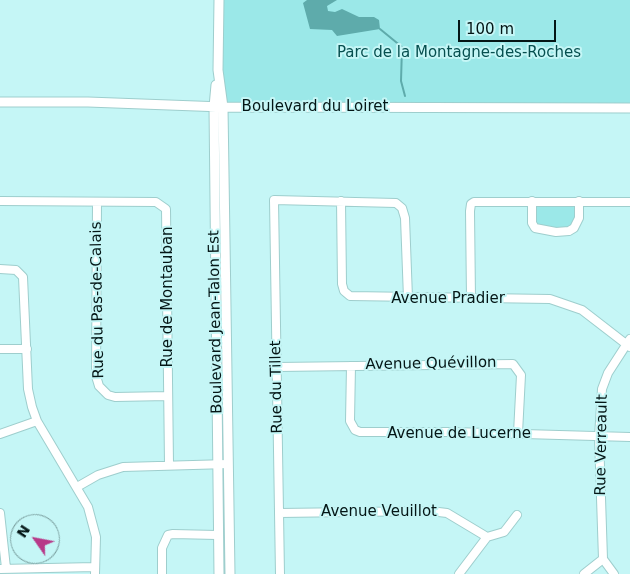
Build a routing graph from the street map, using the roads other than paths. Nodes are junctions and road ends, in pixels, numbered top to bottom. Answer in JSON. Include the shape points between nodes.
{"nodes":[{"id":1,"x":219,"y":0,"type":"edge"},
{"id":2,"x":0,"y":102,"type":"edge"},
{"id":3,"x":218,"y":107,"type":"junction"},
{"id":4,"x":630,"y":108,"type":"edge"},
{"id":5,"x":0,"y":201,"type":"edge"},
{"id":6,"x":341,"y":201,"type":"junction"},
{"id":7,"x":532,"y":201,"type":"junction"},
{"id":8,"x":97,"y":202,"type":"junction"},
{"id":9,"x":579,"y":202,"type":"junction"},
{"id":10,"x":630,"y":202,"type":"edge"},
{"id":11,"x":0,"y":269,"type":"edge"},
{"id":12,"x":408,"y":298,"type":"junction"},
{"id":13,"x":471,"y":298,"type":"junction"},
{"id":14,"x":629,"y":343,"type":"edge"},
{"id":15,"x":0,"y":349,"type":"edge"},
{"id":16,"x":27,"y":349,"type":"junction"},
{"id":17,"x":277,"y":366,"type":"junction"},
{"id":18,"x":351,"y":366,"type":"junction"},
{"id":19,"x":168,"y":396,"type":"junction"},
{"id":20,"x":37,"y":421,"type":"junction"},
{"id":21,"x":518,"y":433,"type":"junction"},
{"id":22,"x":0,"y":434,"type":"edge"},
{"id":23,"x":600,"y":436,"type":"junction"},
{"id":24,"x":630,"y":437,"type":"edge"},
{"id":25,"x":218,"y":464,"type":"junction"},
{"id":26,"x":228,"y":464,"type":"junction"},
{"id":27,"x":169,"y":465,"type":"junction"},
{"id":28,"x":77,"y":487,"type":"junction"},
{"id":29,"x":0,"y":513,"type":"edge"},
{"id":30,"x":279,"y":513,"type":"junction"},
{"id":31,"x":517,"y":515,"type":"dead end"},
{"id":32,"x":217,"y":535,"type":"junction"},
{"id":33,"x":487,"y":537,"type":"junction"},
{"id":34,"x":602,"y":559,"type":"junction"},
{"id":35,"x":3,"y":568,"type":"edge"},
{"id":36,"x":95,"y":571,"type":"edge"},
{"id":37,"x":162,"y":574,"type":"edge"},
{"id":38,"x":219,"y":574,"type":"edge"},
{"id":39,"x":230,"y":574,"type":"edge"},
{"id":40,"x":280,"y":574,"type":"edge"},
{"id":41,"x":459,"y":574,"type":"edge"},
{"id":42,"x":584,"y":574,"type":"edge"},
{"id":43,"x":614,"y":574,"type":"edge"}],
"edges":[{"from":1,"to":3,"type":"street","name":"Boulevard Jean-Talon Est"},
{"from":2,"to":3,"type":"street","name":"Boulevard du Loiret"},
{"from":3,"to":4,"type":"street","name":"Boulevard du Loiret"},
{"from":3,"to":25,"type":"street","name":"Boulevard Jean-Talon Est"},
{"from":3,"to":26,"type":"street","name":"Boulevard Jean-Talon Est"},
{"from":5,"to":8,"type":"street","name":"Rue de Montauban"},
{"from":6,"to":12,"type":"street","via":[[392,201],[402,208],[406,218]]},
{"from":6,"to":12,"type":"street","name":"Avenue Pradier","via":[[344,291],[356,298]]},
{"from":6,"to":17,"type":"street","name":"Rue du Tillet","via":[[274,200]]},
{"from":7,"to":9,"type":"street"},
{"from":7,"to":9,"type":"street","via":[[535,228],[556,232],[574,228],[579,218]]},
{"from":7,"to":13,"type":"street","via":[[477,201],[471,204]]},
{"from":8,"to":19,"type":"street","name":"Rue du Pas-de-Calais","via":[[96,376],[99,386],[108,395]]},
{"from":8,"to":19,"type":"street","name":"Rue de Montauban","via":[[156,202],[166,209]]},
{"from":9,"to":10,"type":"street"},
{"from":11,"to":16,"type":"street","via":[[16,270],[23,277]]},
{"from":12,"to":13,"type":"street","name":"Avenue Pradier"},
{"from":13,"to":14,"type":"street","name":"Avenue Pradier","via":[[550,299],[568,304]]},
{"from":14,"to":23,"type":"street","name":"Rue Verreault","via":[[604,381]]},
{"from":15,"to":16,"type":"street"},
{"from":16,"to":20,"type":"street","via":[[28,389]]},
{"from":17,"to":18,"type":"street","name":"Avenue Quévillon"},
{"from":17,"to":30,"type":"street","name":"Rue du Tillet"},
{"from":18,"to":21,"type":"street","name":"Avenue de Lucerne","via":[[350,420],[355,430]]},
{"from":18,"to":21,"type":"street","name":"Avenue Quévillon","via":[[512,364],[521,375]]},
{"from":19,"to":27,"type":"street","name":"Rue de Montauban"},
{"from":20,"to":22,"type":"street"},
{"from":20,"to":28,"type":"street"},
{"from":21,"to":23,"type":"street","name":"Avenue de Lucerne"},
{"from":23,"to":24,"type":"street","name":"Avenue de Lucerne"},
{"from":23,"to":34,"type":"street","name":"Rue Verreault"},
{"from":25,"to":26,"type":"street"},
{"from":25,"to":27,"type":"street"},
{"from":25,"to":32,"type":"street","name":"Boulevard Jean-Talon Est"},
{"from":26,"to":39,"type":"street","name":"Boulevard Jean-Talon Est"},
{"from":27,"to":28,"type":"street","via":[[116,469]]},
{"from":28,"to":36,"type":"street","via":[[93,522]]},
{"from":29,"to":35,"type":"street"},
{"from":30,"to":33,"type":"street","name":"Avenue Veuillot","via":[[439,511]]},
{"from":30,"to":40,"type":"street","name":"Rue du Tillet"},
{"from":31,"to":33,"type":"street","via":[[504,532]]},
{"from":32,"to":37,"type":"street","via":[[168,536],[162,548]]},
{"from":32,"to":38,"type":"street","name":"Boulevard Jean-Talon Est"},
{"from":33,"to":41,"type":"street"},
{"from":34,"to":42,"type":"street"},
{"from":34,"to":43,"type":"street"},
{"from":35,"to":36,"type":"street"}]}
